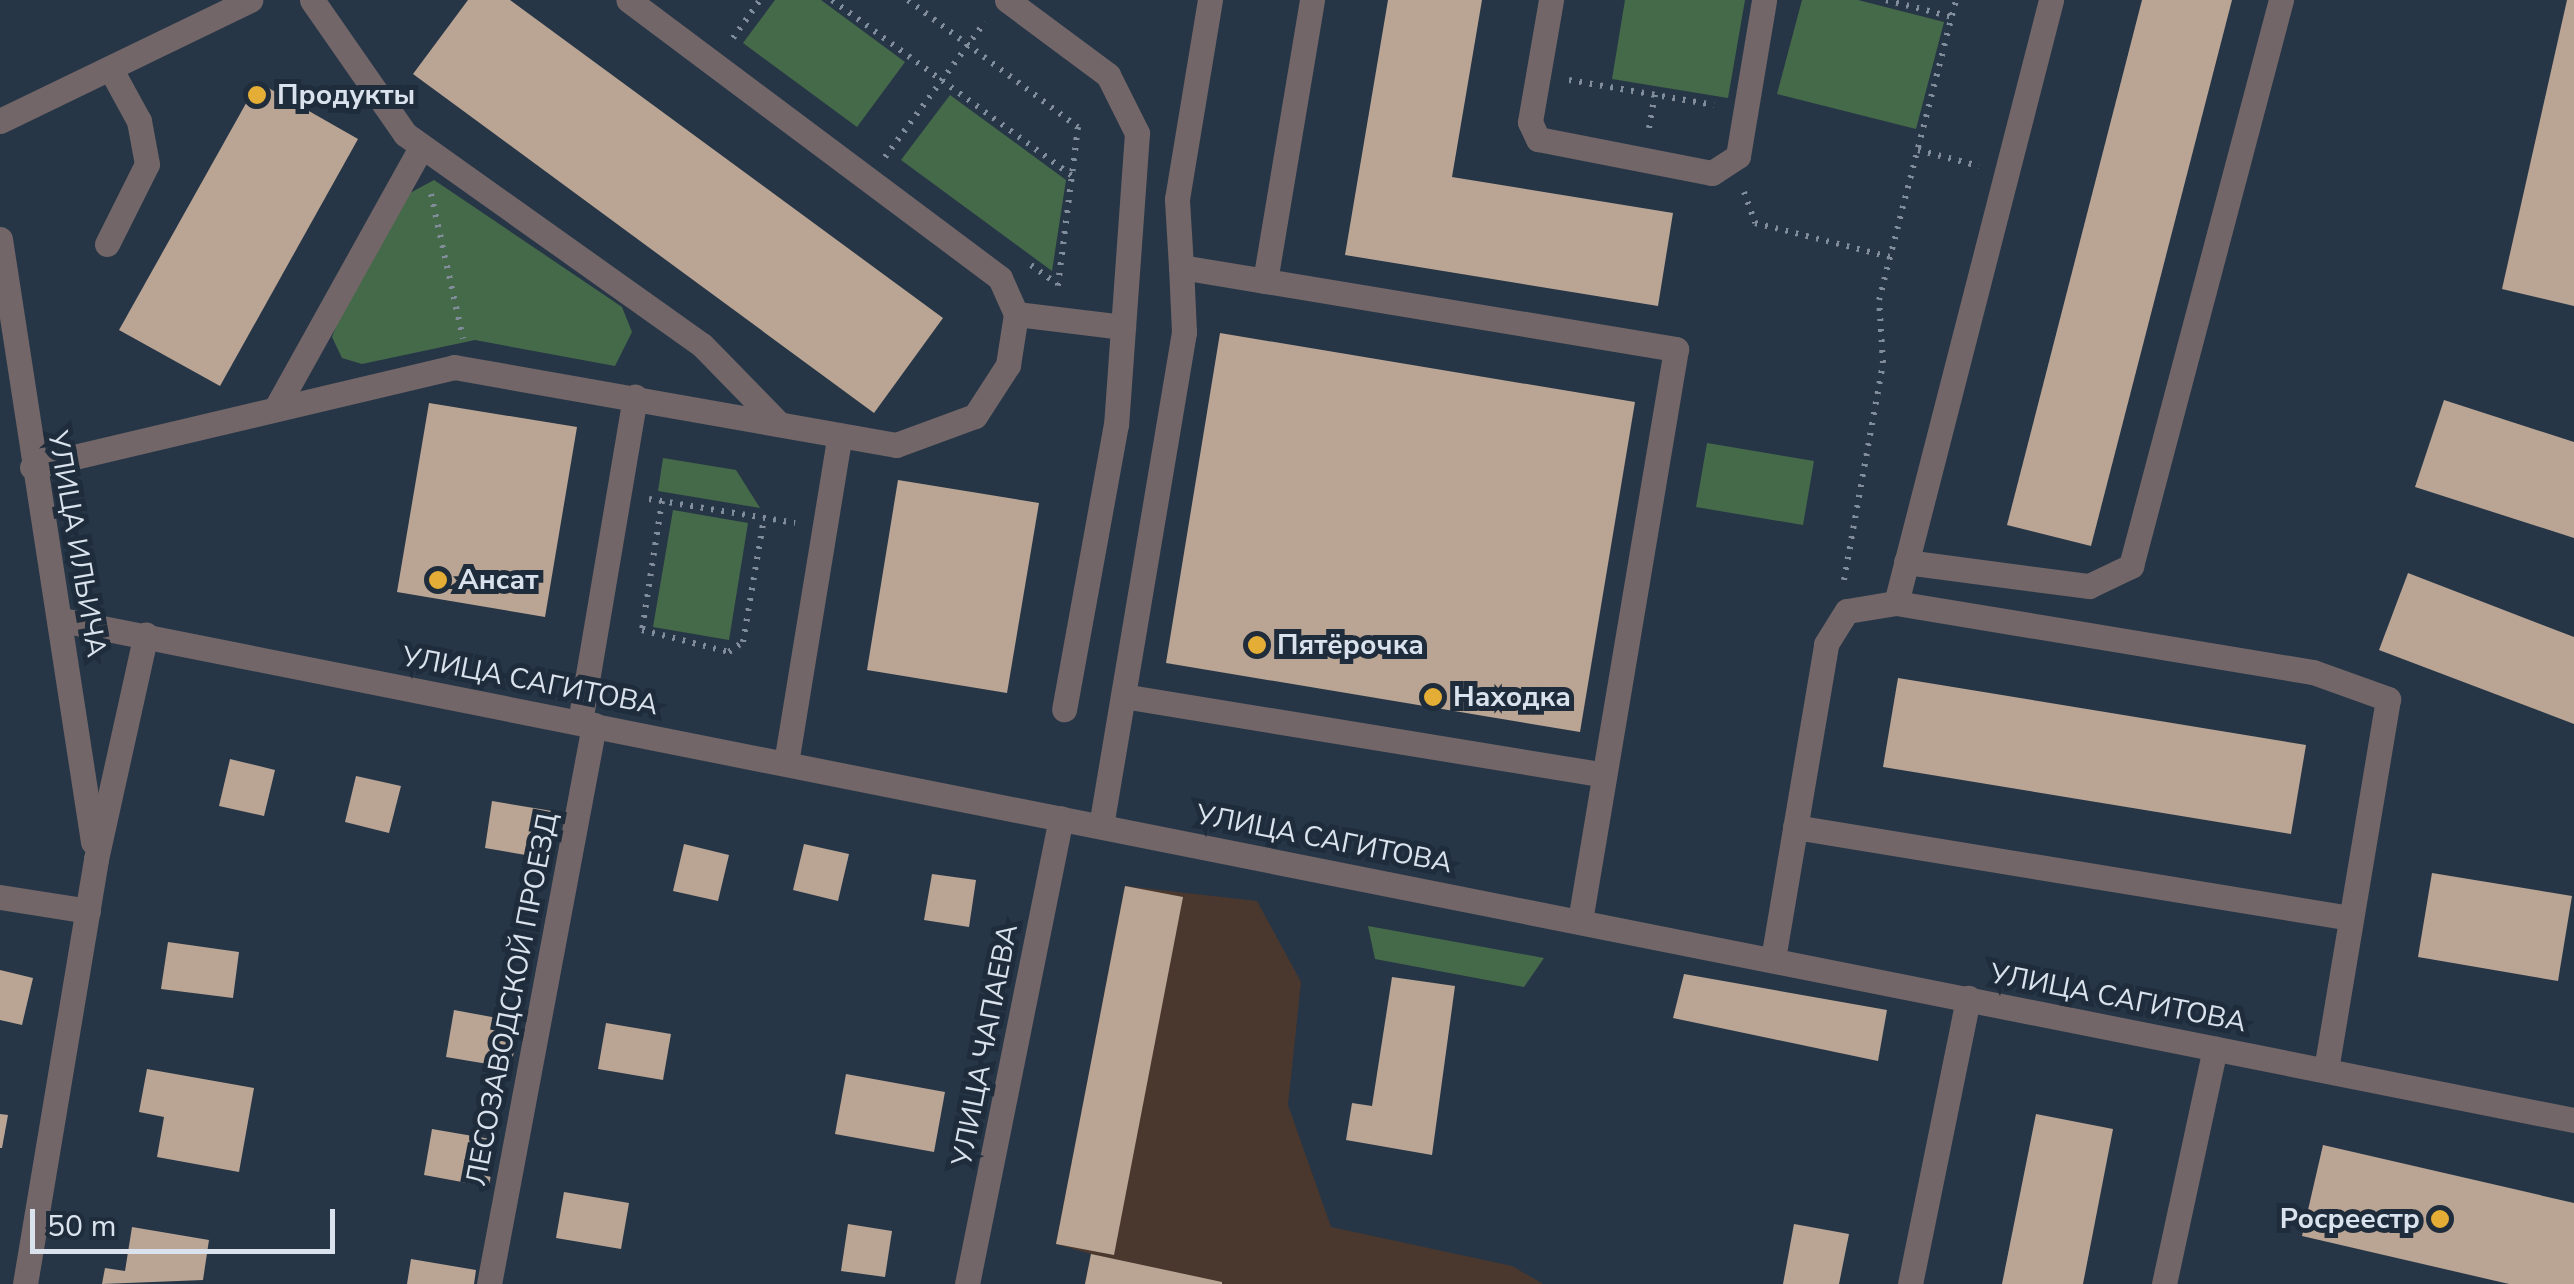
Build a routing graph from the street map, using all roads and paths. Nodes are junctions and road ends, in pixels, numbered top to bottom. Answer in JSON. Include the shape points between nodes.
{"nodes":[{"id":1,"x":250,"y":0,"type":"edge"},
{"id":2,"x":312,"y":0,"type":"edge"},
{"id":3,"x":628,"y":0,"type":"edge"},
{"id":4,"x":760,"y":0,"type":"edge"},
{"id":5,"x":832,"y":0,"type":"edge"},
{"id":6,"x":908,"y":0,"type":"edge"},
{"id":7,"x":1210,"y":0,"type":"edge"},
{"id":8,"x":1312,"y":0,"type":"edge"},
{"id":9,"x":1550,"y":0,"type":"edge"},
{"id":10,"x":1764,"y":0,"type":"edge"},
{"id":11,"x":1886,"y":0,"type":"edge"},
{"id":12,"x":1956,"y":0,"type":"edge"},
{"id":13,"x":2051,"y":0,"type":"edge"},
{"id":14,"x":2282,"y":0,"type":"edge"},
{"id":15,"x":998,"y":7,"type":"edge"},
{"id":16,"x":1952,"y":17,"type":"junction"},
{"id":17,"x":729,"y":43,"type":"dead end"},
{"id":18,"x":968,"y":44,"type":"junction"},
{"id":19,"x":110,"y":68,"type":"junction"},
{"id":20,"x":1538,"y":75,"type":"junction"},
{"id":21,"x":941,"y":80,"type":"junction"},
{"id":22,"x":1746,"y":110,"type":"junction"},
{"id":23,"x":0,"y":122,"type":"edge"},
{"id":24,"x":421,"y":148,"type":"junction"},
{"id":25,"x":1918,"y":150,"type":"junction"},
{"id":26,"x":884,"y":158,"type":"dead end"},
{"id":27,"x":2006,"y":173,"type":"junction"},
{"id":28,"x":1075,"y":178,"type":"junction"},
{"id":29,"x":1747,"y":180,"type":"dead end"},
{"id":30,"x":0,"y":239,"type":"edge"},
{"id":31,"x":108,"y":244,"type":"dead end"},
{"id":32,"x":1890,"y":257,"type":"junction"},
{"id":33,"x":1181,"y":267,"type":"junction"},
{"id":34,"x":1265,"y":281,"type":"junction"},
{"id":35,"x":1016,"y":314,"type":"junction"},
{"id":36,"x":1054,"y":319,"type":"junction"},
{"id":37,"x":1122,"y":328,"type":"junction"},
{"id":38,"x":470,"y":368,"type":"junction"},
{"id":39,"x":634,"y":397,"type":"junction"},
{"id":40,"x":276,"y":408,"type":"junction"},
{"id":41,"x":779,"y":424,"type":"junction"},
{"id":42,"x":840,"y":435,"type":"junction"},
{"id":43,"x":32,"y":467,"type":"junction"},
{"id":44,"x":618,"y":494,"type":"junction"},
{"id":45,"x":662,"y":502,"type":"junction"},
{"id":46,"x":764,"y":518,"type":"junction"},
{"id":47,"x":825,"y":528,"type":"junction"},
{"id":48,"x":1906,"y":562,"type":"junction"},
{"id":49,"x":1896,"y":603,"type":"junction"},
{"id":50,"x":1847,"y":612,"type":"junction"},
{"id":51,"x":62,"y":620,"type":"junction"},
{"id":52,"x":146,"y":634,"type":"junction"},
{"id":53,"x":1123,"y":696,"type":"junction"},
{"id":54,"x":1064,"y":709,"type":"dead end"},
{"id":55,"x":587,"y":724,"type":"junction"},
{"id":56,"x":786,"y":764,"type":"junction"},
{"id":57,"x":1604,"y":775,"type":"junction"},
{"id":58,"x":1061,"y":818,"type":"junction"},
{"id":59,"x":1101,"y":826,"type":"junction"},
{"id":60,"x":1795,"y":827,"type":"junction"},
{"id":61,"x":96,"y":859,"type":"junction"},
{"id":62,"x":0,"y":897,"type":"edge"},
{"id":63,"x":88,"y":912,"type":"junction"},
{"id":64,"x":2351,"y":918,"type":"junction"},
{"id":65,"x":1580,"y":921,"type":"junction"},
{"id":66,"x":1773,"y":960,"type":"junction"},
{"id":67,"x":1968,"y":998,"type":"junction"},
{"id":68,"x":2216,"y":1048,"type":"junction"},
{"id":69,"x":2326,"y":1070,"type":"junction"},
{"id":70,"x":2574,"y":1120,"type":"edge"},
{"id":71,"x":25,"y":1284,"type":"edge"},
{"id":72,"x":490,"y":1284,"type":"edge"},
{"id":73,"x":967,"y":1284,"type":"edge"},
{"id":74,"x":1910,"y":1284,"type":"edge"},
{"id":75,"x":2164,"y":1284,"type":"edge"}],
"edges":[{"from":1,"to":19,"type":"street"},
{"from":2,"to":24,"type":"street"},
{"from":3,"to":35,"type":"street","via":[[990,267]]},
{"from":4,"to":17,"type":"path"},
{"from":5,"to":21,"type":"path"},
{"from":6,"to":18,"type":"path"},
{"from":7,"to":33,"type":"street","via":[[1177,199]]},
{"from":8,"to":34,"type":"street"},
{"from":9,"to":20,"type":"street"},
{"from":10,"to":22,"type":"street"},
{"from":11,"to":16,"type":"path"},
{"from":12,"to":16,"type":"path"},
{"from":13,"to":27,"type":"street"},
{"from":14,"to":48,"type":"street","via":[[2131,566],[2090,586]]},
{"from":15,"to":18,"type":"path"},
{"from":15,"to":37,"type":"street","via":[[1108,74],[1132,111],[1138,143]]},
{"from":16,"to":25,"type":"path"},
{"from":18,"to":21,"type":"path"},
{"from":18,"to":28,"type":"path","via":[[1075,124]]},
{"from":19,"to":23,"type":"street"},
{"from":19,"to":31,"type":"street","via":[[139,120],[148,164]]},
{"from":20,"to":22,"type":"path"},
{"from":20,"to":22,"type":"street","via":[[1530,122],[1538,139],[1678,167],[1731,167]]},
{"from":21,"to":26,"type":"path"},
{"from":21,"to":28,"type":"path"},
{"from":24,"to":38,"type":"path"},
{"from":24,"to":40,"type":"street"},
{"from":24,"to":41,"type":"street","via":[[702,345]]},
{"from":25,"to":27,"type":"path"},
{"from":25,"to":32,"type":"path"},
{"from":27,"to":48,"type":"street"},
{"from":28,"to":36,"type":"path"},
{"from":29,"to":32,"type":"path","via":[[1744,206],[1755,222]]},
{"from":30,"to":43,"type":"street","name":"УЛИЦА ИЛЬИЧА"},
{"from":32,"to":50,"type":"path"},
{"from":33,"to":34,"type":"street"},
{"from":33,"to":53,"type":"street","via":[[1184,332]]},
{"from":34,"to":57,"type":"street","via":[[1676,349]]},
{"from":35,"to":36,"type":"street"},
{"from":35,"to":42,"type":"street","via":[[1004,378],[975,416],[921,442]]},
{"from":36,"to":37,"type":"street"},
{"from":37,"to":54,"type":"street","via":[[1116,424]]},
{"from":38,"to":39,"type":"street"},
{"from":38,"to":40,"type":"street"},
{"from":39,"to":41,"type":"street"},
{"from":39,"to":44,"type":"street","name":"ЛЕСОЗАВОДСКОЙ ПРОЕЗД"},
{"from":40,"to":43,"type":"street"},
{"from":41,"to":42,"type":"street"},
{"from":42,"to":47,"type":"street"},
{"from":43,"to":51,"type":"street","name":"УЛИЦА ИЛЬИЧА"},
{"from":44,"to":45,"type":"path"},
{"from":44,"to":55,"type":"street","name":"ЛЕСОЗАВОДСКОЙ ПРОЕЗД"},
{"from":45,"to":46,"type":"path"},
{"from":45,"to":46,"type":"path","via":[[642,630],[709,648],[743,642]]},
{"from":46,"to":47,"type":"path"},
{"from":47,"to":56,"type":"street"},
{"from":48,"to":49,"type":"street"},
{"from":49,"to":50,"type":"street"},
{"from":49,"to":64,"type":"street","via":[[2313,672],[2388,699]]},
{"from":50,"to":60,"type":"street","via":[[1826,644]]},
{"from":51,"to":52,"type":"street","name":"УЛИЦА САГИТОВА"},
{"from":51,"to":61,"type":"street","name":"УЛИЦА ИЛЬИЧА"},
{"from":52,"to":55,"type":"street","name":"УЛИЦА САГИТОВА"},
{"from":52,"to":61,"type":"street","name":"УЛИЦА ИЛЬИЧА"},
{"from":53,"to":57,"type":"street"},
{"from":53,"to":59,"type":"street"},
{"from":55,"to":56,"type":"street","name":"УЛИЦА САГИТОВА"},
{"from":55,"to":72,"type":"street","name":"ЛЕСОЗАВОДСКОЙ ПРОЕЗД"},
{"from":56,"to":58,"type":"street","name":"УЛИЦА САГИТОВА"},
{"from":57,"to":65,"type":"street"},
{"from":58,"to":59,"type":"street","name":"УЛИЦА САГИТОВА"},
{"from":58,"to":73,"type":"street","name":"УЛИЦА ЧАПАЕВА"},
{"from":59,"to":65,"type":"street","name":"УЛИЦА САГИТОВА"},
{"from":60,"to":64,"type":"street"},
{"from":60,"to":66,"type":"street"},
{"from":61,"to":63,"type":"street","name":"УЛИЦА ИЛЬИЧА"},
{"from":62,"to":63,"type":"street"},
{"from":63,"to":71,"type":"street","name":"УЛИЦА ИЛЬИЧА"},
{"from":64,"to":69,"type":"street"},
{"from":65,"to":66,"type":"street","name":"УЛИЦА САГИТОВА"},
{"from":66,"to":67,"type":"street","name":"УЛИЦА САГИТОВА"},
{"from":67,"to":68,"type":"street","name":"УЛИЦА САГИТОВА"},
{"from":67,"to":74,"type":"street"},
{"from":68,"to":69,"type":"street","name":"УЛИЦА САГИТОВА"},
{"from":68,"to":75,"type":"street"},
{"from":69,"to":70,"type":"street","name":"УЛИЦА САГИТОВА"}]}
